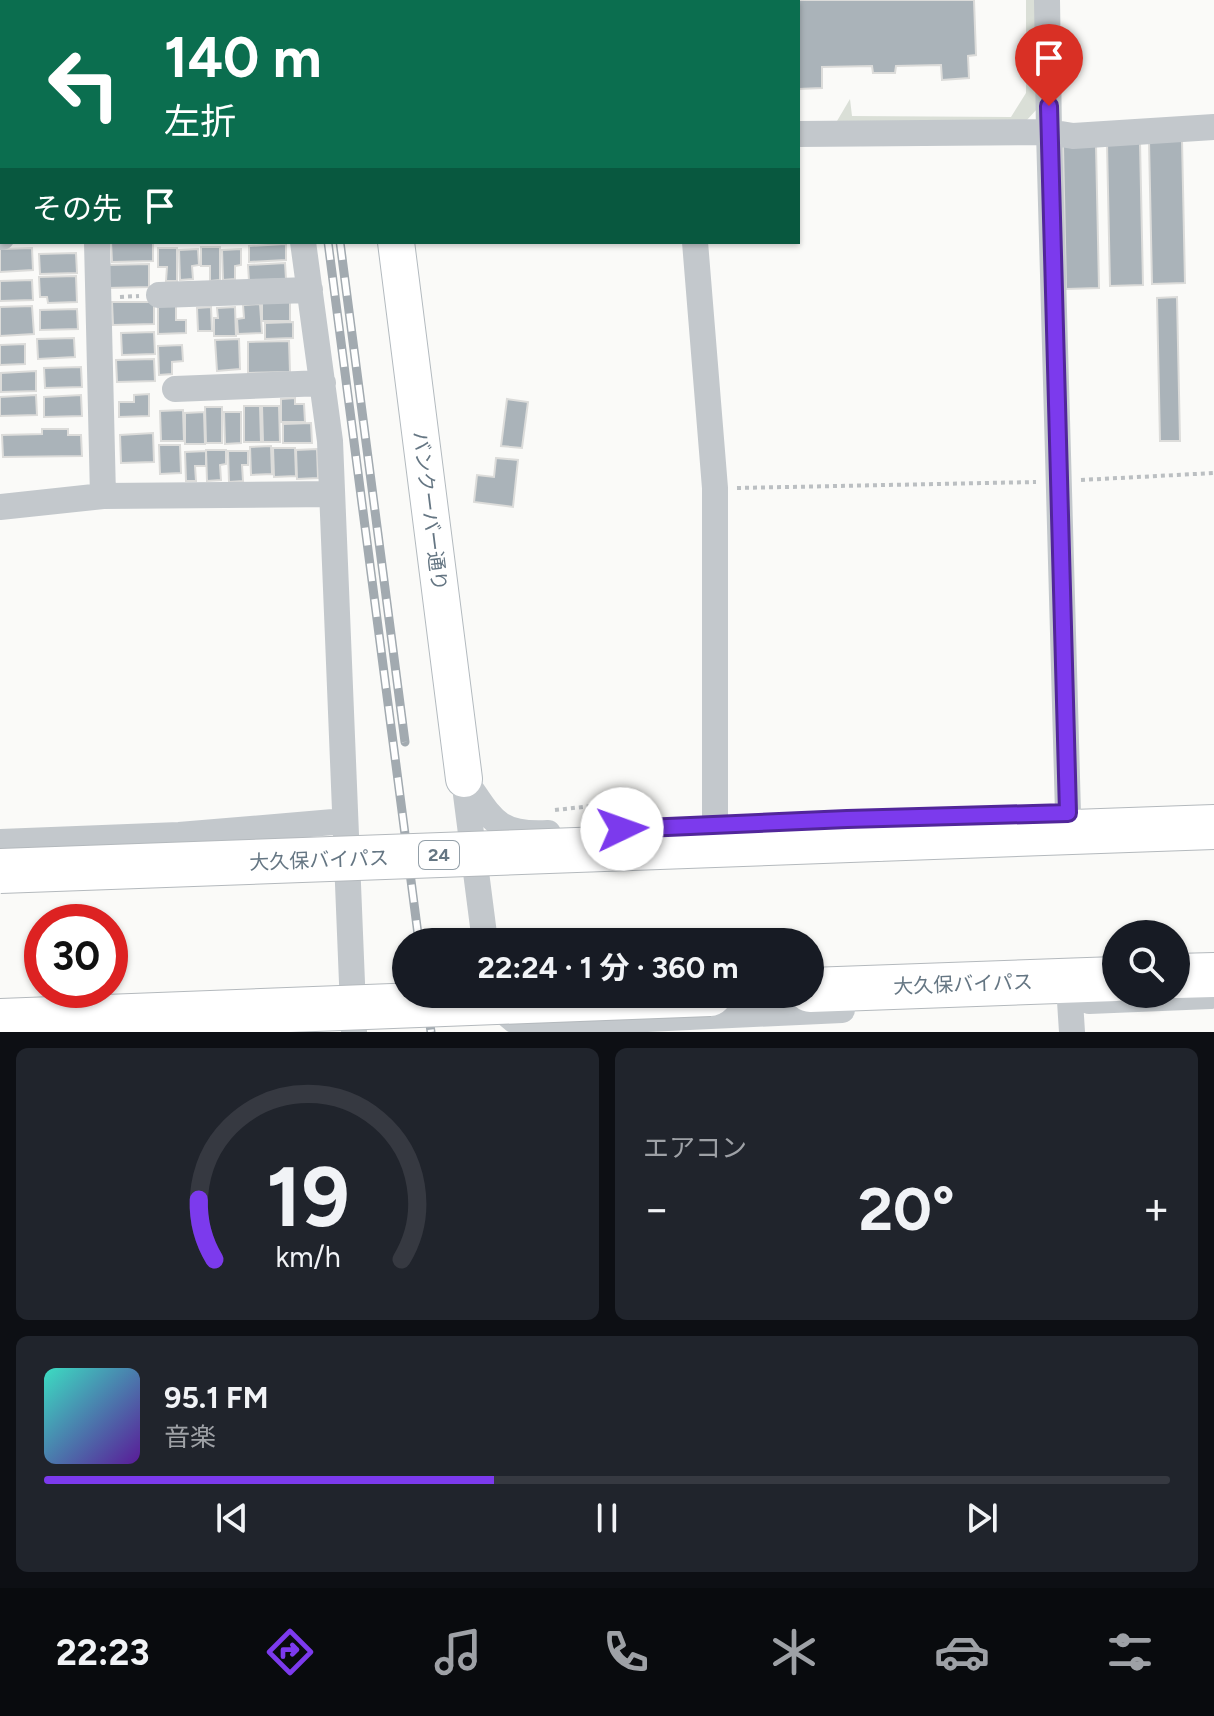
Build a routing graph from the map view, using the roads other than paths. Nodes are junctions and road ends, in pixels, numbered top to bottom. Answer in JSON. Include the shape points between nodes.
{"nodes":[{"id":1,"x":1047,"y":0,"type":"edge"},
{"id":2,"x":1214,"y":127,"type":"edge"},
{"id":3,"x":1049,"y":132,"type":"junction"},
{"id":4,"x":800,"y":134,"type":"edge"},
{"id":5,"x":97,"y":244,"type":"edge"},
{"id":6,"x":303,"y":244,"type":"edge"},
{"id":7,"x":396,"y":244,"type":"edge"},
{"id":8,"x":695,"y":244,"type":"edge"},
{"id":9,"x":310,"y":290,"type":"junction"},
{"id":10,"x":159,"y":295,"type":"road end"},
{"id":11,"x":323,"y":383,"type":"junction"},
{"id":12,"x":175,"y":389,"type":"dead end"},
{"id":13,"x":332,"y":494,"type":"junction"},
{"id":14,"x":103,"y":496,"type":"junction"},
{"id":15,"x":0,"y":507,"type":"edge"},
{"id":16,"x":464,"y":779,"type":"junction"},
{"id":17,"x":1214,"y":811,"type":"edge"},
{"id":18,"x":1068,"y":813,"type":"junction"},
{"id":19,"x":345,"y":821,"type":"junction"},
{"id":20,"x":715,"y":825,"type":"junction"},
{"id":21,"x":1214,"y":827,"type":"edge"},
{"id":22,"x":0,"y":842,"type":"edge"},
{"id":23,"x":0,"y":871,"type":"edge"},
{"id":24,"x":483,"y":928,"type":"edge"},
{"id":25,"x":1214,"y":975,"type":"edge"},
{"id":26,"x":1190,"y":976,"type":"edge"},
{"id":27,"x":1102,"y":979,"type":"edge"},
{"id":28,"x":824,"y":989,"type":"edge"},
{"id":29,"x":1214,"y":996,"type":"edge"},
{"id":30,"x":1070,"y":1001,"type":"junction"},
{"id":31,"x":392,"y":1006,"type":"edge"},
{"id":32,"x":499,"y":1008,"type":"edge"},
{"id":33,"x":0,"y":1021,"type":"edge"},
{"id":34,"x":354,"y":1032,"type":"edge"},
{"id":35,"x":1072,"y":1032,"type":"edge"}],
"edges":[{"from":1,"to":3,"type":"street"},
{"from":2,"to":3,"type":"street","via":[[1073,136]]},
{"from":3,"to":4,"type":"street"},
{"from":3,"to":18,"type":"street"},
{"from":5,"to":14,"type":"street"},
{"from":6,"to":9,"type":"street"},
{"from":7,"to":16,"type":"street","name":"バンクーバー通り"},
{"from":8,"to":20,"type":"street","via":[[715,488]]},
{"from":9,"to":10,"type":"street"},
{"from":9,"to":11,"type":"street"},
{"from":11,"to":12,"type":"street"},
{"from":11,"to":13,"type":"street"},
{"from":13,"to":14,"type":"street"},
{"from":13,"to":19,"type":"street"},
{"from":14,"to":15,"type":"street"},
{"from":16,"to":20,"type":"street","via":[[497,825],[529,834]]},
{"from":16,"to":24,"type":"street"},
{"from":17,"to":18,"type":"street"},
{"from":18,"to":20,"type":"street"},
{"from":19,"to":22,"type":"street"},
{"from":19,"to":34,"type":"street"},
{"from":21,"to":23,"type":"highway","name":"大久保バイパス","number":"24","bridge":true},
{"from":25,"to":26,"type":"highway"},
{"from":27,"to":28,"type":"highway","name":"大久保バイパス"},
{"from":29,"to":30,"type":"street"},
{"from":30,"to":32,"type":"street","via":[[539,1024],[514,1020]]},
{"from":30,"to":35,"type":"street"},
{"from":31,"to":33,"type":"highway","bridge":true}]}
